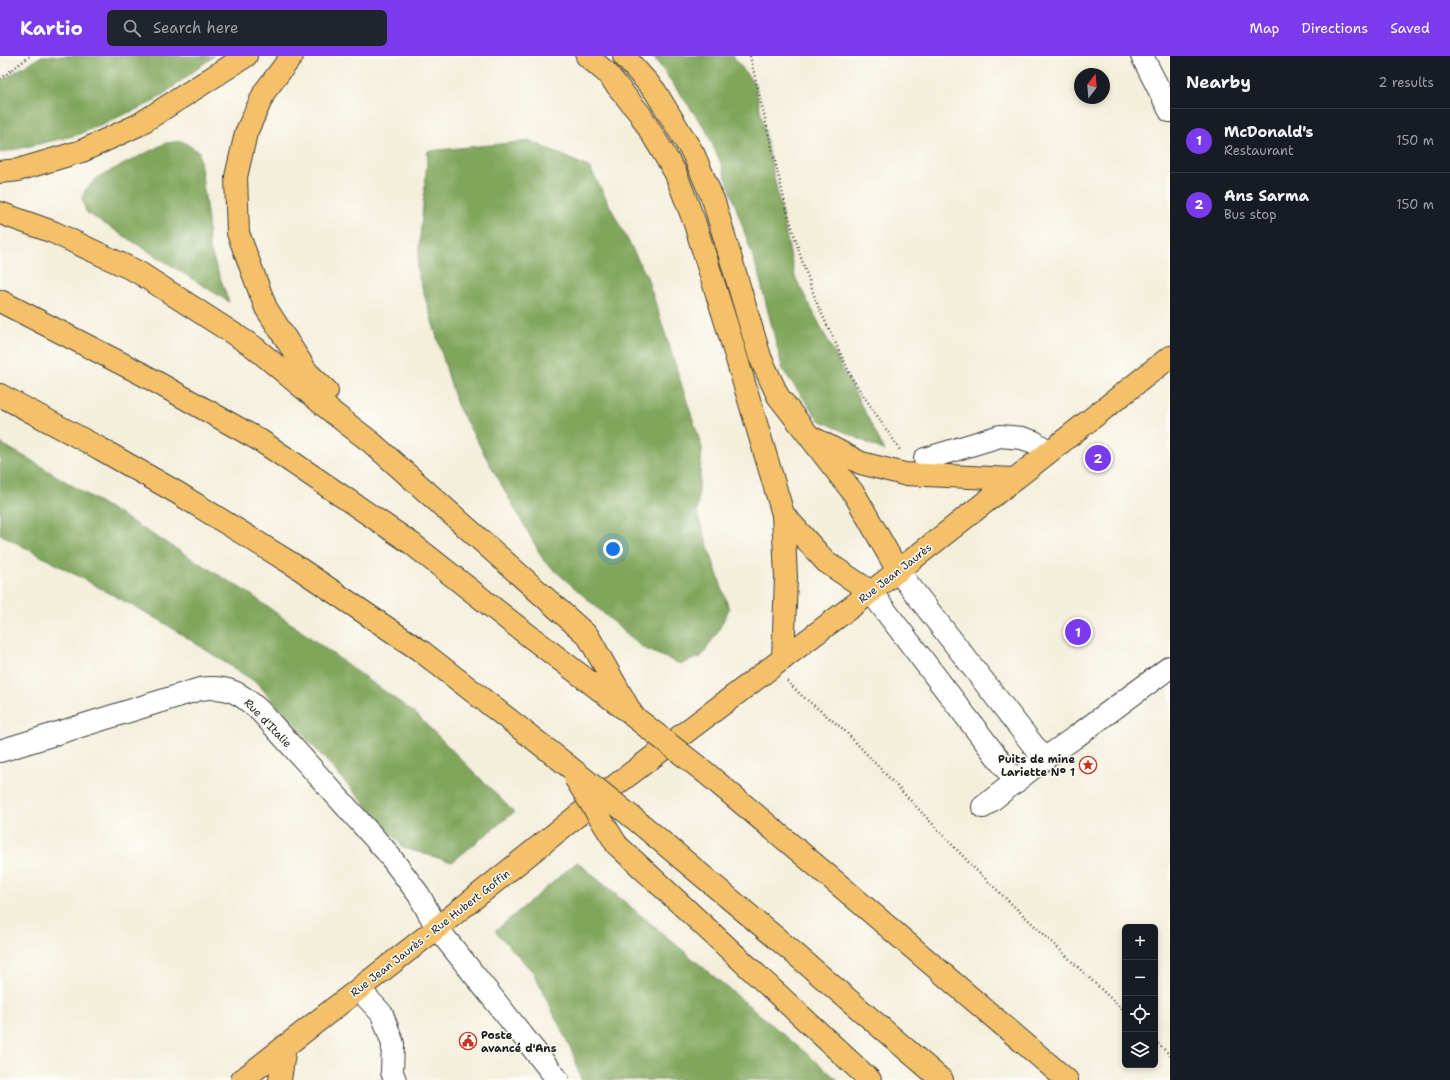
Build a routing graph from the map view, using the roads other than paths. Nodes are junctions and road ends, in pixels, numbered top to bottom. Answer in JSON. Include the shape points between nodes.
{"nodes":[{"id":1,"x":246,"y":56,"type":"edge"},
{"id":2,"x":292,"y":56,"type":"edge"},
{"id":3,"x":587,"y":56,"type":"edge"},
{"id":4,"x":624,"y":56,"type":"edge"},
{"id":5,"x":1142,"y":56,"type":"edge"},
{"id":6,"x":1170,"y":111,"type":"edge"},
{"id":7,"x":0,"y":172,"type":"edge"},
{"id":8,"x":0,"y":213,"type":"edge"},
{"id":9,"x":0,"y":301,"type":"edge"},
{"id":10,"x":1170,"y":357,"type":"edge"},
{"id":11,"x":0,"y":395,"type":"edge"},
{"id":12,"x":809,"y":436,"type":"junction"},
{"id":13,"x":372,"y":443,"type":"junction"},
{"id":14,"x":1047,"y":453,"type":"junction"},
{"id":15,"x":925,"y":459,"type":"dead end"},
{"id":16,"x":1014,"y":479,"type":"junction"},
{"id":17,"x":783,"y":514,"type":"junction"},
{"id":18,"x":898,"y":571,"type":"junction"},
{"id":19,"x":870,"y":592,"type":"junction"},
{"id":20,"x":779,"y":662,"type":"junction"},
{"id":21,"x":1170,"y":667,"type":"edge"},
{"id":22,"x":633,"y":716,"type":"junction"},
{"id":23,"x":0,"y":751,"type":"edge"},
{"id":24,"x":1044,"y":759,"type":"junction"},
{"id":25,"x":568,"y":765,"type":"junction"},
{"id":26,"x":1016,"y":782,"type":"junction"},
{"id":27,"x":617,"y":784,"type":"joint"},
{"id":28,"x":983,"y":807,"type":"dead end"},
{"id":29,"x":437,"y":928,"type":"junction"},
{"id":30,"x":359,"y":989,"type":"junction"},
{"id":31,"x":285,"y":1046,"type":"junction"},
{"id":32,"x":837,"y":1051,"type":"junction"},
{"id":33,"x":242,"y":1080,"type":"edge"},
{"id":34,"x":280,"y":1080,"type":"edge"},
{"id":35,"x":395,"y":1080,"type":"edge"},
{"id":36,"x":558,"y":1080,"type":"edge"},
{"id":37,"x":864,"y":1080,"type":"edge"},
{"id":38,"x":870,"y":1080,"type":"edge"},
{"id":39,"x":942,"y":1080,"type":"edge"},
{"id":40,"x":1067,"y":1080,"type":"edge"}],
"edges":[{"from":1,"to":7,"type":"main road","via":[[138,125],[82,151],[18,170]]},
{"from":2,"to":13,"type":"main road","via":[[265,91],[246,133],[236,177],[238,233],[266,308],[303,366],[342,406]]},
{"from":3,"to":17,"type":"main road","via":[[606,72],[640,114],[675,172],[694,221]]},
{"from":4,"to":12,"type":"main road","via":[[655,91],[694,155],[714,202],[760,357],[778,396]]},
{"from":5,"to":6,"type":"street"},
{"from":8,"to":13,"type":"main road","via":[[53,232],[138,272],[254,347]]},
{"from":9,"to":22,"type":"main road","via":[[142,374],[261,441],[411,543]]},
{"from":10,"to":14,"type":"main road","name":"Rue Jean Jaurès"},
{"from":11,"to":25,"type":"main road","via":[[100,448],[298,567],[421,651]]},
{"from":12,"to":16,"type":"main road","via":[[862,463],[904,474]]},
{"from":12,"to":18,"type":"main road","via":[[855,495]]},
{"from":13,"to":22,"type":"main road","via":[[588,636]]},
{"from":14,"to":15,"type":"street","via":[[1034,442],[1000,436]]},
{"from":14,"to":16,"type":"main road","name":"Rue Jean Jaurès"},
{"from":16,"to":18,"type":"main road","name":"Rue Jean Jaurès"},
{"from":17,"to":19,"type":"main road","via":[[826,562]]},
{"from":17,"to":20,"type":"main road","via":[[786,578]]},
{"from":18,"to":19,"type":"main road","name":"Rue Jean Jaurès"},
{"from":18,"to":24,"type":"street"},
{"from":19,"to":20,"type":"main road","name":"Rue Jean Jaurès"},
{"from":19,"to":26,"type":"street"},
{"from":20,"to":27,"type":"main road","name":"Rue Jean Jaurès"},
{"from":21,"to":24,"type":"street"},
{"from":22,"to":40,"type":"main road","bridge":true,"via":[[706,773]]},
{"from":23,"to":29,"type":"street","name":"Rue d'Italie","via":[[200,688],[216,687],[234,691],[261,712],[386,850],[419,895]]},
{"from":24,"to":26,"type":"street"},
{"from":25,"to":32,"type":"main road","bridge":true,"via":[[617,845]]},
{"from":25,"to":39,"type":"main road","bridge":true},
{"from":26,"to":28,"type":"street"},
{"from":27,"to":29,"type":"main road","name":"Rue Jean Jaurès - Rue Hubert Goffin"},
{"from":29,"to":30,"type":"main road","name":"Rue Jean Jaurès - Rue Hubert Goffin"},
{"from":29,"to":36,"type":"street","name":"Rue d'Italie"},
{"from":30,"to":31,"type":"main road","name":"Rue Jean Jaurès - Rue Hubert Goffin"},
{"from":30,"to":35,"type":"street","via":[[382,1014],[393,1044],[392,1072]]},
{"from":31,"to":33,"type":"main road","name":"Rue Jean Jaurès - Rue Hubert Goffin"},
{"from":31,"to":34,"type":"main road"},
{"from":32,"to":37,"type":"main road"},
{"from":32,"to":38,"type":"main road"}]}
